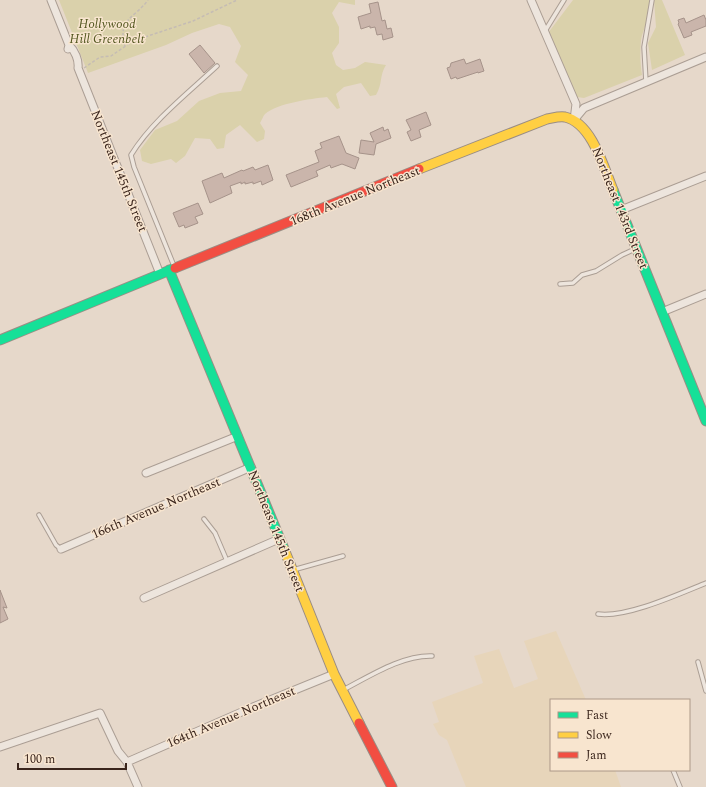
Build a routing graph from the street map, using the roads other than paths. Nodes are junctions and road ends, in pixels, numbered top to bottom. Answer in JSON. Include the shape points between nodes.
{"nodes":[{"id":1,"x":51,"y":0,"type":"edge"},
{"id":2,"x":531,"y":0,"type":"edge"},
{"id":3,"x":564,"y":0,"type":"edge"},
{"id":4,"x":652,"y":0,"type":"edge"},
{"id":5,"x":545,"y":32,"type":"junction"},
{"id":6,"x":706,"y":57,"type":"edge"},
{"id":7,"x":217,"y":66,"type":"dead end"},
{"id":8,"x":646,"y":82,"type":"junction"},
{"id":9,"x":574,"y":120,"type":"junction"},
{"id":10,"x":706,"y":176,"type":"edge"},
{"id":11,"x":620,"y":210,"type":"junction"},
{"id":12,"x":636,"y":249,"type":"junction"},
{"id":13,"x":168,"y":271,"type":"junction"},
{"id":14,"x":560,"y":284,"type":"dead end"},
{"id":15,"x":706,"y":294,"type":"edge"},
{"id":16,"x":662,"y":312,"type":"junction"},
{"id":17,"x":0,"y":340,"type":"edge"},
{"id":18,"x":704,"y":412,"type":"edge"},
{"id":19,"x":706,"y":421,"type":"edge"},
{"id":20,"x":238,"y":436,"type":"junction"},
{"id":21,"x":251,"y":467,"type":"junction"},
{"id":22,"x":146,"y":473,"type":"dead end"},
{"id":23,"x":39,"y":515,"type":"dead end"},
{"id":24,"x":204,"y":519,"type":"dead end"},
{"id":25,"x":279,"y":538,"type":"junction"},
{"id":26,"x":61,"y":549,"type":"joint"},
{"id":27,"x":343,"y":556,"type":"dead end"},
{"id":28,"x":227,"y":561,"type":"junction"},
{"id":29,"x":292,"y":571,"type":"junction"},
{"id":30,"x":706,"y":584,"type":"edge"},
{"id":31,"x":144,"y":598,"type":"dead end"},
{"id":32,"x":598,"y":614,"type":"dead end"},
{"id":33,"x":432,"y":656,"type":"dead end"},
{"id":34,"x":698,"y":662,"type":"dead end"},
{"id":35,"x":334,"y":674,"type":"junction"},
{"id":36,"x":342,"y":690,"type":"junction"},
{"id":37,"x":706,"y":691,"type":"edge"},
{"id":38,"x":0,"y":747,"type":"edge"},
{"id":39,"x":127,"y":762,"type":"junction"},
{"id":40,"x":673,"y":771,"type":"edge"},
{"id":41,"x":138,"y":787,"type":"edge"},
{"id":42,"x":392,"y":787,"type":"edge"},
{"id":43,"x":680,"y":787,"type":"edge"}],
"edges":[{"from":1,"to":13,"type":"street","name":"Northeast 145th Street","via":[[74,65],[79,70]]},
{"from":2,"to":5,"type":"street"},
{"from":3,"to":5,"type":"lane"},
{"from":4,"to":8,"type":"lane","via":[[644,47]]},
{"from":5,"to":9,"type":"street","via":[[576,104]]},
{"from":6,"to":8,"type":"street"},
{"from":7,"to":13,"type":"lane","via":[[158,121],[131,155]]},
{"from":8,"to":9,"type":"street","via":[[584,108]]},
{"from":9,"to":11,"type":"street","name":"Northeast 143rd Street","via":[[583,127],[593,142]]},
{"from":9,"to":13,"type":"street","name":"168th Avenue Northeast","via":[[563,117],[548,119]]},
{"from":10,"to":11,"type":"street"},
{"from":11,"to":12,"type":"street","name":"Northeast 143rd Street"},
{"from":12,"to":14,"type":"lane","via":[[596,271],[582,275],[573,283]]},
{"from":12,"to":16,"type":"street","name":"Northeast 143rd Street"},
{"from":13,"to":17,"type":"street","name":"168th Avenue Northeast"},
{"from":13,"to":20,"type":"street","name":"Northeast 145th Street"},
{"from":15,"to":16,"type":"street"},
{"from":16,"to":18,"type":"street","name":"Northeast 143rd Street"},
{"from":18,"to":19,"type":"street","name":"Northeast 143rd Street"},
{"from":20,"to":21,"type":"street","name":"Northeast 145th Street"},
{"from":20,"to":22,"type":"street"},
{"from":21,"to":25,"type":"street","name":"Northeast 145th Street"},
{"from":21,"to":26,"type":"street","name":"166th Avenue Northeast"},
{"from":23,"to":26,"type":"lane","via":[[56,545]]},
{"from":24,"to":28,"type":"lane","via":[[215,533]]},
{"from":25,"to":28,"type":"street"},
{"from":25,"to":29,"type":"street","name":"Northeast 145th Street"},
{"from":27,"to":29,"type":"lane"},
{"from":28,"to":31,"type":"street"},
{"from":29,"to":35,"type":"street","name":"Northeast 145th Street"},
{"from":30,"to":32,"type":"lane","via":[[619,614]]},
{"from":33,"to":36,"type":"lane","via":[[384,668]]},
{"from":34,"to":37,"type":"lane"},
{"from":35,"to":36,"type":"street","name":"Northeast 145th Street"},
{"from":35,"to":39,"type":"street","name":"164th Avenue Northeast"},
{"from":36,"to":42,"type":"street","name":"Northeast 145th Street"},
{"from":38,"to":39,"type":"street","via":[[100,713],[118,751]]},
{"from":39,"to":41,"type":"street"},
{"from":40,"to":43,"type":"lane"}]}
